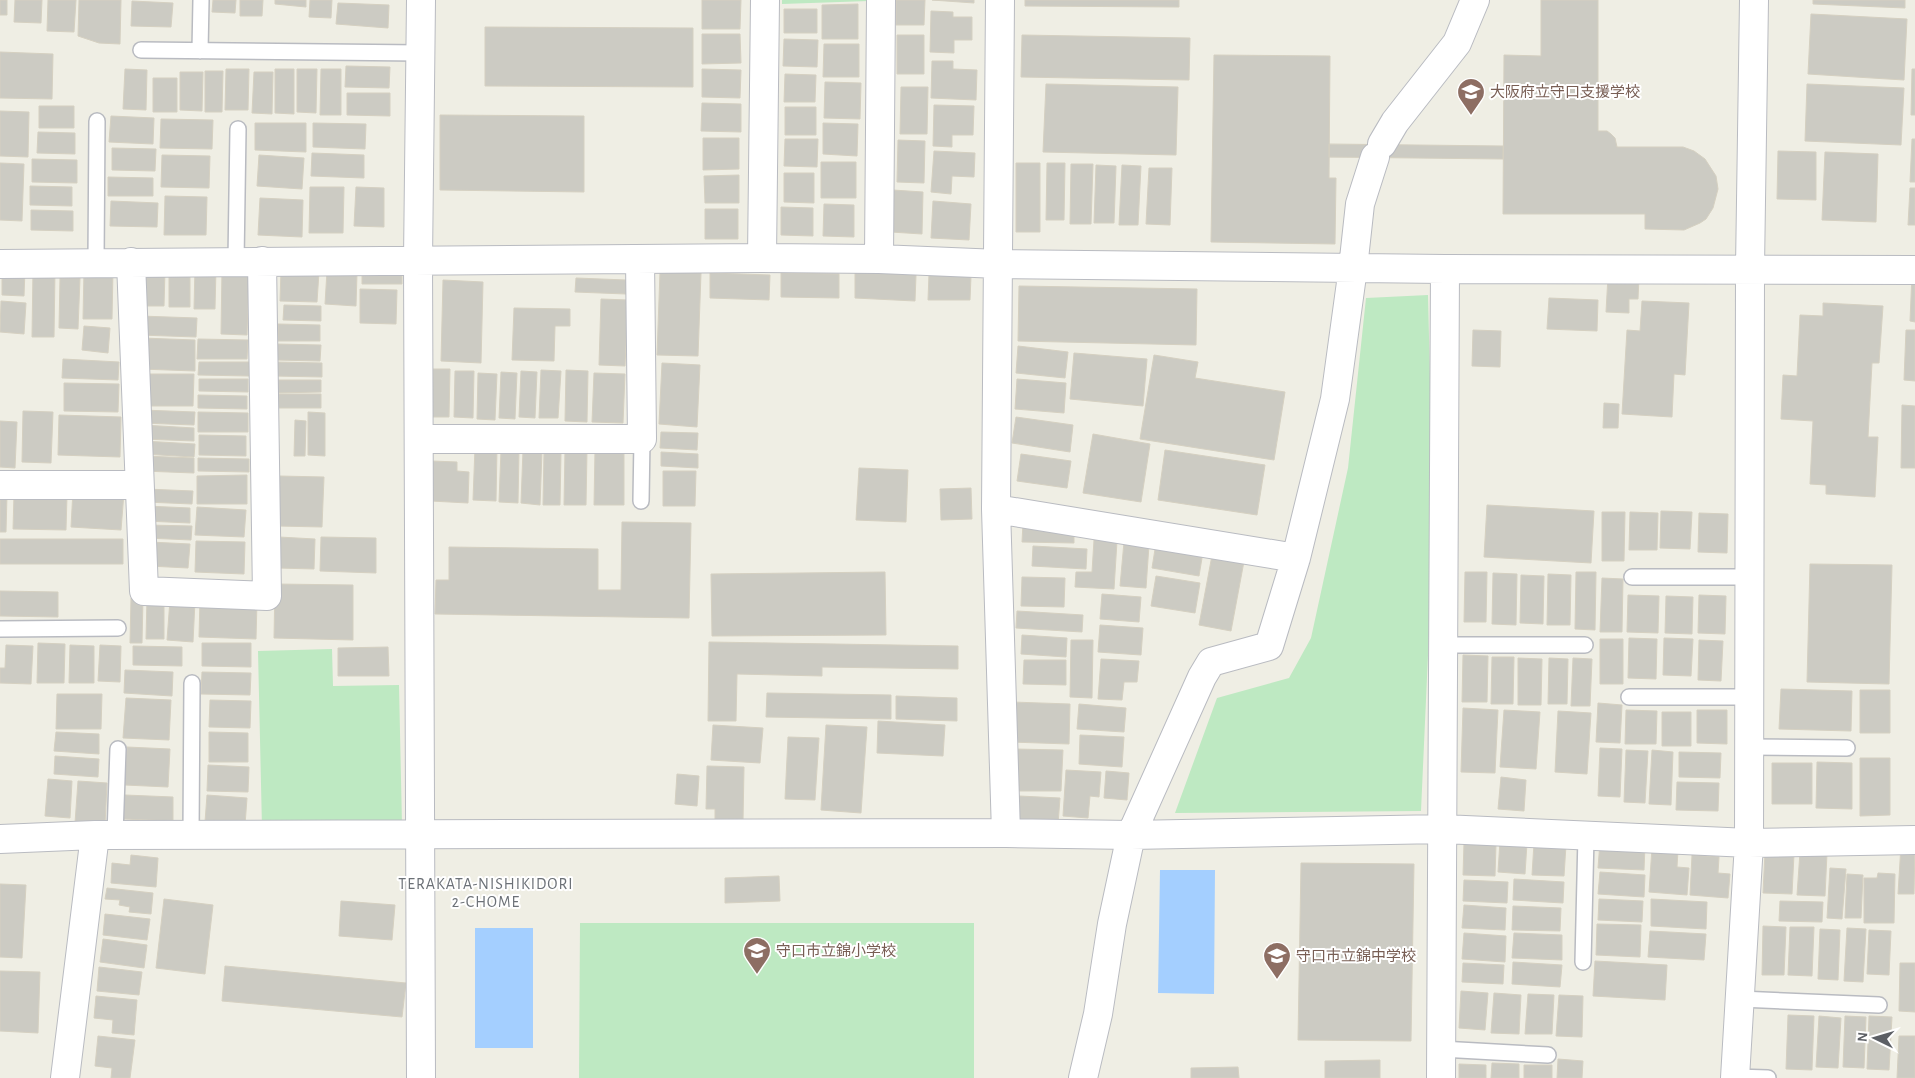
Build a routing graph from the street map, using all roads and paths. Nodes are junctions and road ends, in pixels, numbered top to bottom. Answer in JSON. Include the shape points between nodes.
{"nodes":[{"id":1,"x":201,"y":0,"type":"edge"},
{"id":2,"x":421,"y":0,"type":"edge"},
{"id":3,"x":764,"y":0,"type":"edge"},
{"id":4,"x":881,"y":0,"type":"edge"},
{"id":5,"x":1000,"y":0,"type":"edge"},
{"id":6,"x":1475,"y":0,"type":"edge"},
{"id":7,"x":1754,"y":0,"type":"edge"},
{"id":8,"x":141,"y":50,"type":"dead end"},
{"id":9,"x":200,"y":51,"type":"junction"},
{"id":10,"x":420,"y":53,"type":"junction"},
{"id":11,"x":97,"y":121,"type":"dead end"},
{"id":12,"x":238,"y":129,"type":"dead end"},
{"id":13,"x":762,"y":258,"type":"junction"},
{"id":14,"x":640,"y":259,"type":"junction"},
{"id":15,"x":879,"y":259,"type":"junction"},
{"id":16,"x":249,"y":261,"type":"junction"},
{"id":17,"x":418,"y":261,"type":"junction"},
{"id":18,"x":96,"y":262,"type":"junction"},
{"id":19,"x":130,"y":262,"type":"junction"},
{"id":20,"x":0,"y":264,"type":"edge"},
{"id":21,"x":999,"y":264,"type":"junction"},
{"id":22,"x":1353,"y":268,"type":"junction"},
{"id":23,"x":1750,"y":268,"type":"junction"},
{"id":24,"x":1445,"y":269,"type":"junction"},
{"id":25,"x":1915,"y":270,"type":"edge"},
{"id":26,"x":419,"y":439,"type":"junction"},
{"id":27,"x":642,"y":439,"type":"junction"},
{"id":28,"x":0,"y":485,"type":"edge"},
{"id":29,"x":139,"y":485,"type":"junction"},
{"id":30,"x":641,"y":501,"type":"dead end"},
{"id":31,"x":996,"y":509,"type":"junction"},
{"id":32,"x":1296,"y":558,"type":"junction"},
{"id":33,"x":1632,"y":577,"type":"dead end"},
{"id":34,"x":1749,"y":577,"type":"junction"},
{"id":35,"x":118,"y":628,"type":"dead end"},
{"id":36,"x":0,"y":629,"type":"edge"},
{"id":37,"x":1444,"y":645,"type":"junction"},
{"id":38,"x":1585,"y":645,"type":"dead end"},
{"id":39,"x":192,"y":683,"type":"dead end"},
{"id":40,"x":1629,"y":697,"type":"dead end"},
{"id":41,"x":1749,"y":697,"type":"junction"},
{"id":42,"x":1749,"y":747,"type":"junction"},
{"id":43,"x":1848,"y":748,"type":"dead end"},
{"id":44,"x":118,"y":749,"type":"dead end"},
{"id":45,"x":1443,"y":830,"type":"junction"},
{"id":46,"x":1006,"y":833,"type":"junction"},
{"id":47,"x":420,"y":834,"type":"junction"},
{"id":48,"x":105,"y":835,"type":"junction"},
{"id":49,"x":191,"y":835,"type":"junction"},
{"id":50,"x":1131,"y":835,"type":"junction"},
{"id":51,"x":1586,"y":836,"type":"junction"},
{"id":52,"x":0,"y":839,"type":"edge"},
{"id":53,"x":1915,"y":840,"type":"edge"},
{"id":54,"x":1749,"y":843,"type":"junction"},
{"id":55,"x":1583,"y":962,"type":"dead end"},
{"id":56,"x":1740,"y":999,"type":"junction"},
{"id":57,"x":1879,"y":1005,"type":"dead end"},
{"id":58,"x":1441,"y":1049,"type":"junction"},
{"id":59,"x":1548,"y":1055,"type":"dead end"},
{"id":60,"x":1736,"y":1077,"type":"edge"},
{"id":61,"x":65,"y":1078,"type":"edge"},
{"id":62,"x":422,"y":1078,"type":"edge"},
{"id":63,"x":1083,"y":1078,"type":"edge"},
{"id":64,"x":1441,"y":1078,"type":"edge"},
{"id":65,"x":1768,"y":1078,"type":"edge"}],
"edges":[{"from":1,"to":9,"type":"lane"},
{"from":2,"to":10,"type":"street"},
{"from":3,"to":13,"type":"street"},
{"from":4,"to":15,"type":"street"},
{"from":5,"to":21,"type":"street"},
{"from":6,"to":22,"type":"street","via":[[1457,43],[1395,122],[1379,151],[1360,204]]},
{"from":7,"to":23,"type":"street"},
{"from":8,"to":9,"type":"lane"},
{"from":9,"to":10,"type":"lane"},
{"from":10,"to":17,"type":"street"},
{"from":11,"to":18,"type":"lane"},
{"from":12,"to":16,"type":"lane"},
{"from":13,"to":14,"type":"street"},
{"from":13,"to":15,"type":"street"},
{"from":14,"to":17,"type":"street"},
{"from":14,"to":27,"type":"street"},
{"from":15,"to":21,"type":"street"},
{"from":16,"to":17,"type":"street"},
{"from":16,"to":19,"type":"street"},
{"from":16,"to":29,"type":"street","via":[[266,596],[144,591]]},
{"from":17,"to":26,"type":"street"},
{"from":18,"to":19,"type":"street"},
{"from":18,"to":20,"type":"street"},
{"from":19,"to":29,"type":"street"},
{"from":21,"to":22,"type":"street"},
{"from":21,"to":31,"type":"street"},
{"from":22,"to":24,"type":"street"},
{"from":22,"to":32,"type":"street","via":[[1335,399]]},
{"from":23,"to":24,"type":"street"},
{"from":23,"to":25,"type":"street"},
{"from":23,"to":34,"type":"street"},
{"from":24,"to":37,"type":"street"},
{"from":26,"to":27,"type":"street"},
{"from":26,"to":47,"type":"street"},
{"from":27,"to":30,"type":"lane"},
{"from":28,"to":29,"type":"street"},
{"from":31,"to":32,"type":"street"},
{"from":31,"to":46,"type":"street"},
{"from":32,"to":50,"type":"street","via":[[1269,646],[1211,662]]},
{"from":33,"to":34,"type":"lane"},
{"from":34,"to":41,"type":"street"},
{"from":35,"to":36,"type":"lane"},
{"from":37,"to":38,"type":"lane"},
{"from":37,"to":45,"type":"street"},
{"from":39,"to":49,"type":"lane"},
{"from":40,"to":41,"type":"lane"},
{"from":41,"to":42,"type":"street"},
{"from":42,"to":43,"type":"lane"},
{"from":42,"to":54,"type":"street"},
{"from":44,"to":48,"type":"lane"},
{"from":45,"to":50,"type":"street"},
{"from":45,"to":51,"type":"street"},
{"from":45,"to":58,"type":"street"},
{"from":46,"to":47,"type":"street"},
{"from":46,"to":50,"type":"street"},
{"from":47,"to":49,"type":"street"},
{"from":47,"to":62,"type":"street"},
{"from":48,"to":49,"type":"street"},
{"from":48,"to":52,"type":"street"},
{"from":48,"to":61,"type":"street"},
{"from":50,"to":63,"type":"street"},
{"from":51,"to":54,"type":"street"},
{"from":51,"to":55,"type":"lane"},
{"from":53,"to":54,"type":"street"},
{"from":54,"to":56,"type":"street"},
{"from":56,"to":57,"type":"lane"},
{"from":56,"to":60,"type":"street"},
{"from":58,"to":59,"type":"lane"},
{"from":58,"to":64,"type":"street"},
{"from":60,"to":65,"type":"lane"}]}
